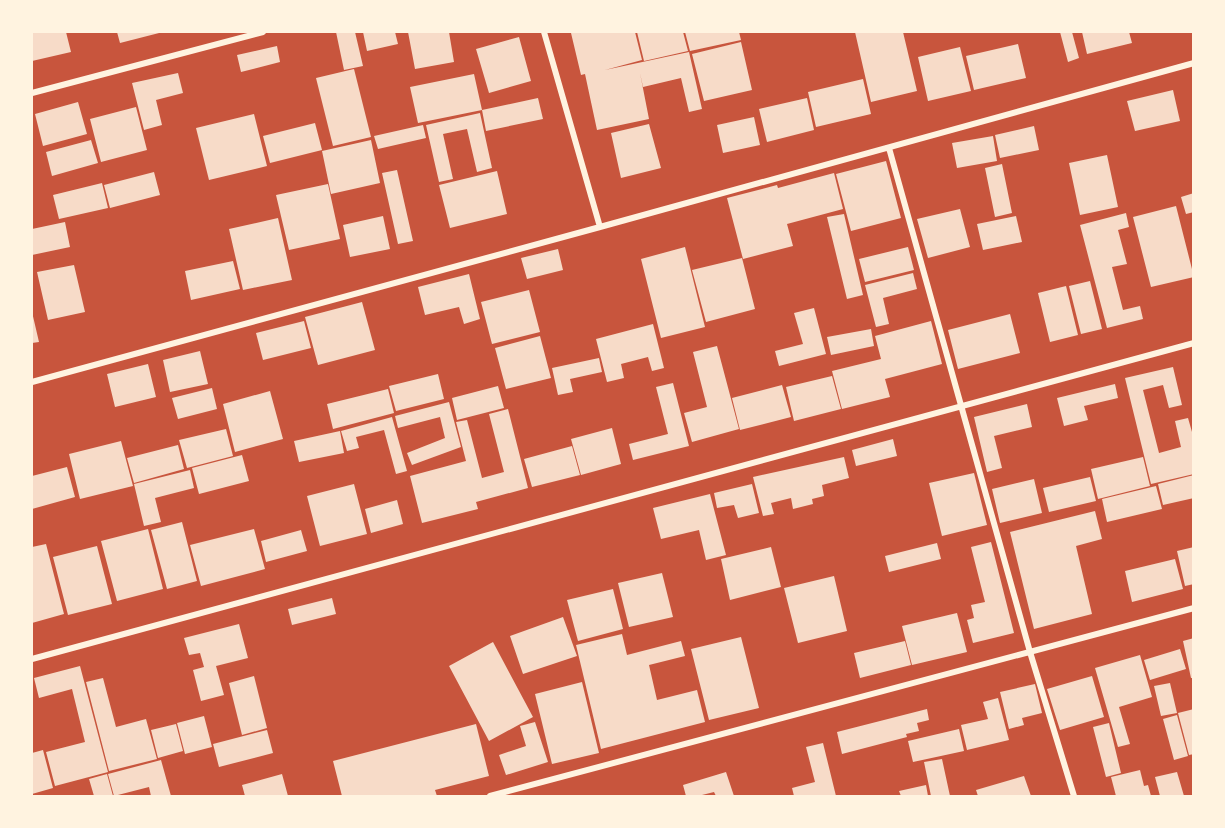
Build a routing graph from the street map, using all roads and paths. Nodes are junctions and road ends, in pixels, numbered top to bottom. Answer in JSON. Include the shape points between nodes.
{"nodes":[{"id":1,"x":263,"y":32,"type":"edge"},
{"id":2,"x":544,"y":32,"type":"edge"},
{"id":3,"x":1194,"y":63,"type":"edge"},
{"id":4,"x":32,"y":93,"type":"edge"},
{"id":5,"x":890,"y":147,"type":"junction"},
{"id":6,"x":600,"y":227,"type":"junction"},
{"id":7,"x":1194,"y":343,"type":"edge"},
{"id":8,"x":32,"y":382,"type":"edge"},
{"id":9,"x":962,"y":405,"type":"junction"},
{"id":10,"x":1194,"y":608,"type":"edge"},
{"id":11,"x":1030,"y":652,"type":"junction"},
{"id":12,"x":32,"y":659,"type":"edge"},
{"id":13,"x":490,"y":796,"type":"edge"},
{"id":14,"x":1074,"y":796,"type":"edge"}],
"edges":[{"from":1,"to":4,"type":"street"},
{"from":2,"to":6,"type":"street"},
{"from":3,"to":5,"type":"street"},
{"from":5,"to":6,"type":"street"},
{"from":5,"to":9,"type":"street"},
{"from":6,"to":8,"type":"street"},
{"from":7,"to":9,"type":"street"},
{"from":9,"to":11,"type":"street"},
{"from":9,"to":12,"type":"street"},
{"from":10,"to":11,"type":"street"},
{"from":11,"to":13,"type":"street"},
{"from":11,"to":14,"type":"street"}]}
